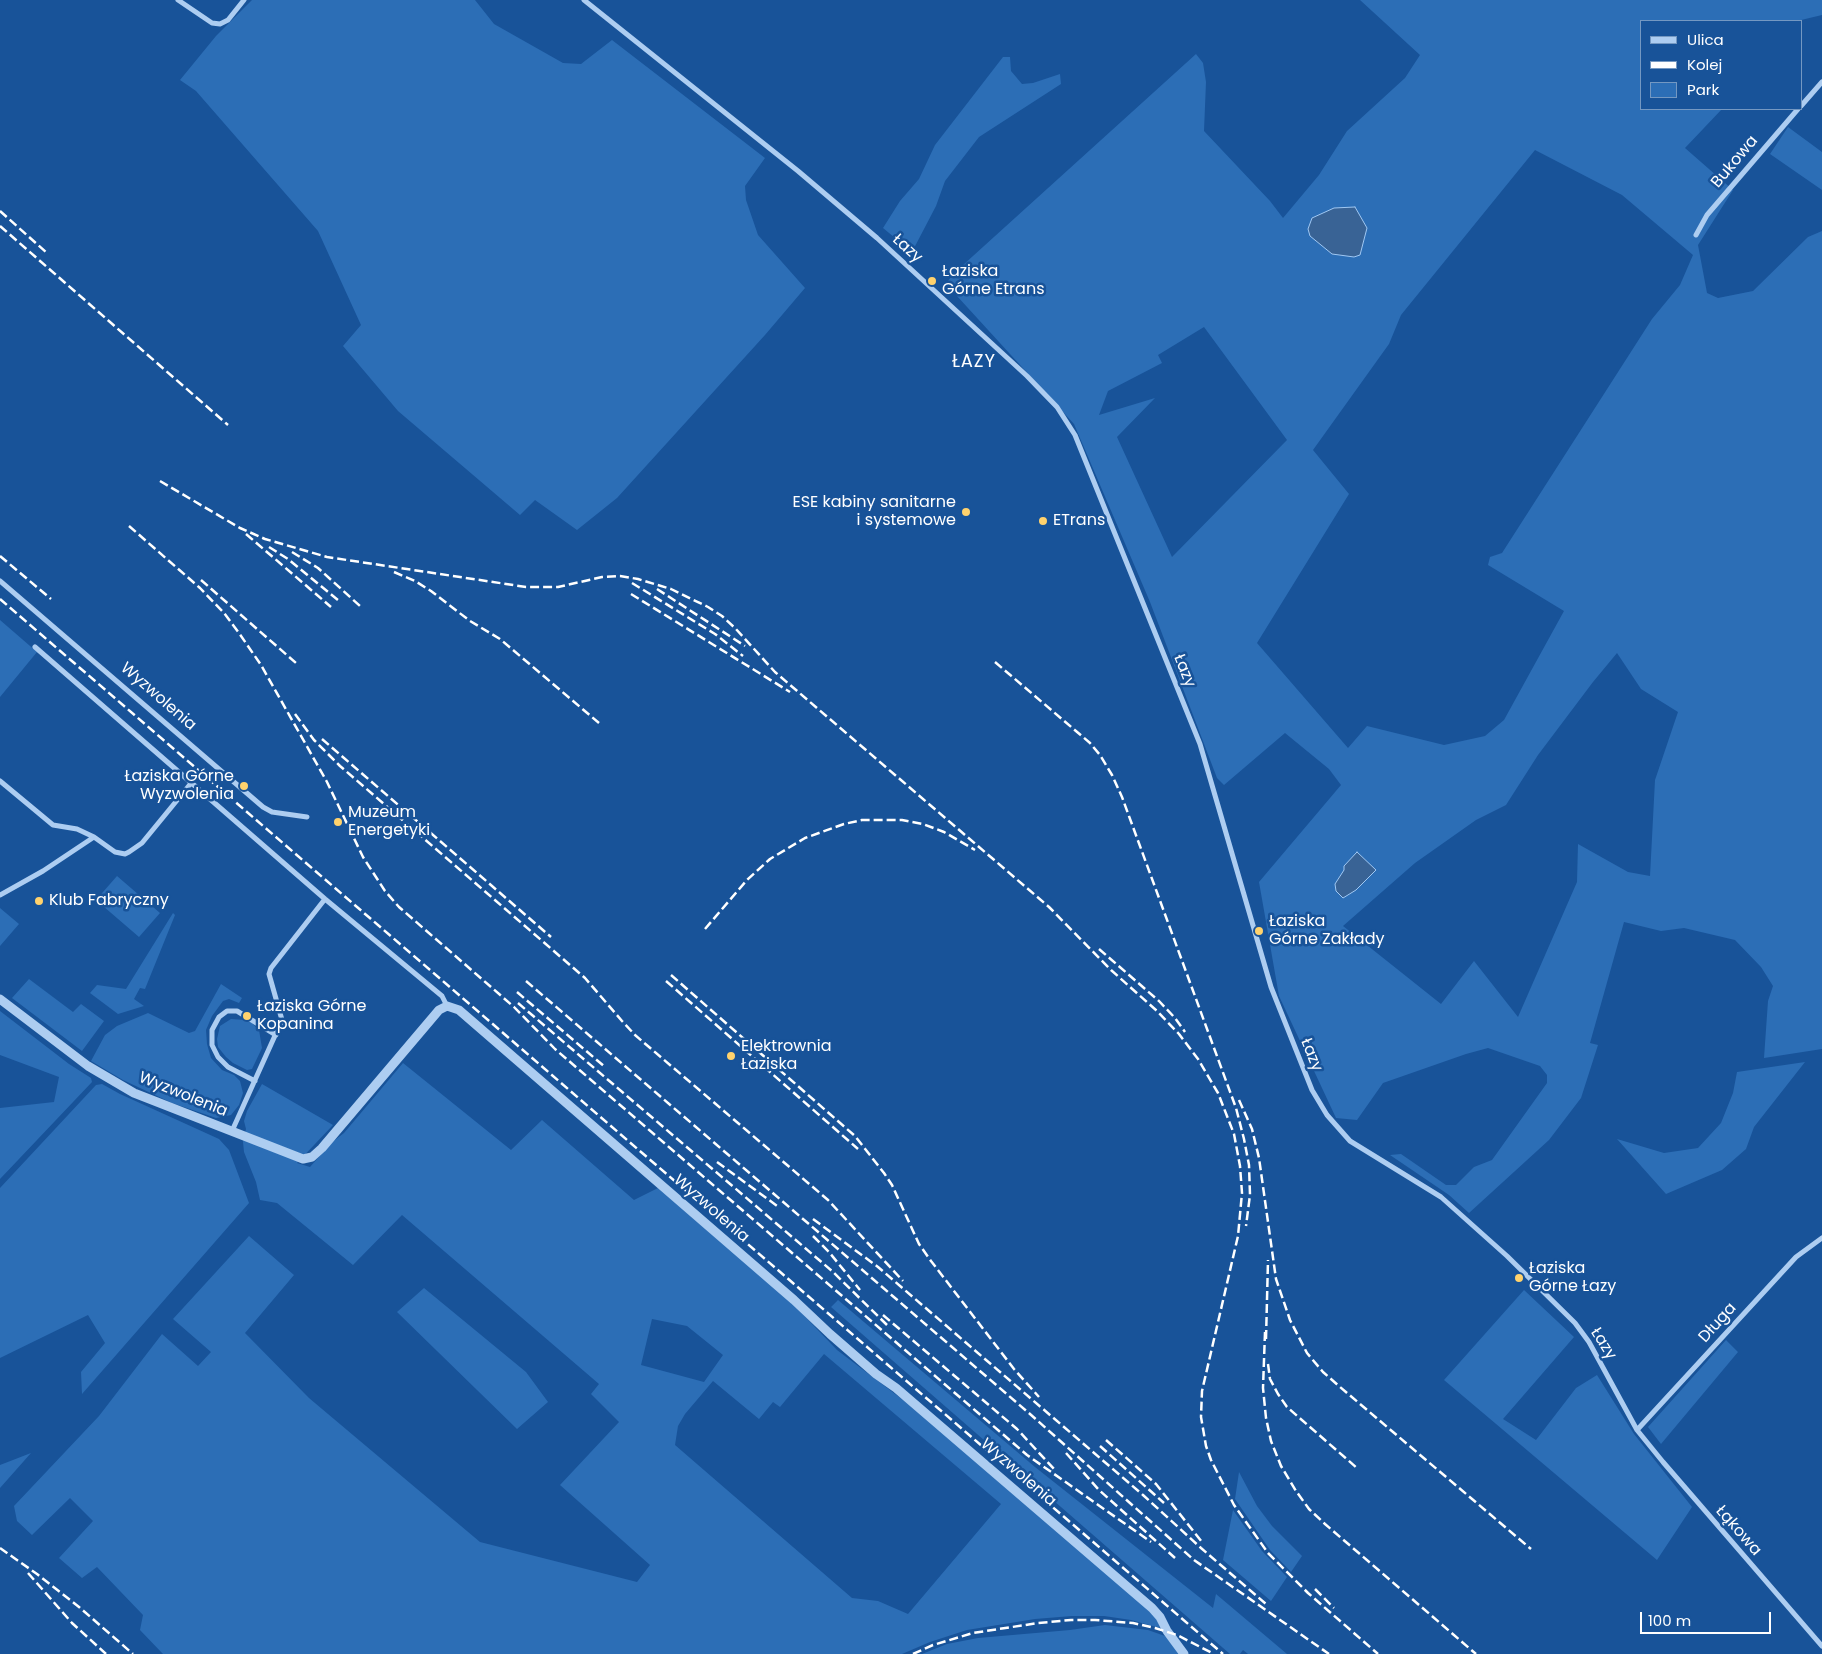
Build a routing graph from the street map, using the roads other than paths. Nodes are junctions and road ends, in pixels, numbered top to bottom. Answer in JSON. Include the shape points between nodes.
{"nodes":[{"id":1,"x":178,"y":0,"type":"edge"},
{"id":2,"x":244,"y":0,"type":"edge"},
{"id":3,"x":584,"y":0,"type":"edge"},
{"id":4,"x":1822,"y":82,"type":"edge"},
{"id":5,"x":1802,"y":105,"type":"edge"},
{"id":6,"x":1797,"y":110,"type":"edge"},
{"id":7,"x":1696,"y":235,"type":"dead end"},
{"id":8,"x":0,"y":581,"type":"edge"},
{"id":9,"x":35,"y":647,"type":"dead end"},
{"id":10,"x":0,"y":781,"type":"edge"},
{"id":11,"x":192,"y":782,"type":"junction"},
{"id":12,"x":307,"y":818,"type":"dead end"},
{"id":13,"x":94,"y":837,"type":"junction"},
{"id":14,"x":0,"y":895,"type":"edge"},
{"id":15,"x":325,"y":899,"type":"junction"},
{"id":16,"x":0,"y":999,"type":"edge"},
{"id":17,"x":447,"y":1006,"type":"junction"},
{"id":18,"x":276,"y":1035,"type":"junction"},
{"id":19,"x":255,"y":1081,"type":"junction"},
{"id":20,"x":232,"y":1131,"type":"junction"},
{"id":21,"x":1822,"y":1238,"type":"edge"},
{"id":22,"x":1637,"y":1430,"type":"junction"},
{"id":23,"x":1822,"y":1646,"type":"edge"},
{"id":24,"x":1184,"y":1654,"type":"edge"}],
"edges":[{"from":1,"to":2,"type":"street","via":[[220,24],[228,20]]},
{"from":3,"to":22,"type":"street","name":"Łazy","via":[[877,238],[1057,407],[1075,435],[1200,744],[1271,987],[1312,1090],[1327,1115],[1350,1140],[1441,1197],[1507,1256],[1574,1323],[1589,1342]]},
{"from":4,"to":5,"type":"street"},
{"from":6,"to":7,"type":"street","name":"Bukowa","via":[[1707,215]]},
{"from":8,"to":12,"type":"street","name":"Wyzwolenia","via":[[263,808]]},
{"from":9,"to":11,"type":"street"},
{"from":10,"to":13,"type":"street","via":[[53,825],[77,829]]},
{"from":11,"to":13,"type":"street","via":[[142,843],[129,852],[115,852]]},
{"from":11,"to":15,"type":"street"},
{"from":13,"to":14,"type":"street"},
{"from":15,"to":17,"type":"street","via":[[442,996]]},
{"from":15,"to":18,"type":"street","name":"Wyzwolenia","via":[[271,968],[269,974],[282,1020]]},
{"from":16,"to":20,"type":"street","name":"Wyzwolenia","via":[[103,1075],[134,1093]]},
{"from":17,"to":20,"type":"street","name":"Wyzwolenia","via":[[439,1010],[312,1157],[303,1159]]},
{"from":17,"to":24,"type":"street","name":"Wyzwolenia","via":[[459,1010],[876,1374],[904,1394],[1152,1608]]},
{"from":18,"to":19,"type":"street","name":"Wyzwolenia"},
{"from":18,"to":19,"type":"street","via":[[237,1011],[227,1011],[212,1030],[212,1045],[218,1058]]},
{"from":19,"to":20,"type":"street","name":"Wyzwolenia"},
{"from":21,"to":22,"type":"street","name":"Długa","via":[[1796,1257]]},
{"from":22,"to":23,"type":"street","name":"Łąkowa"}]}
